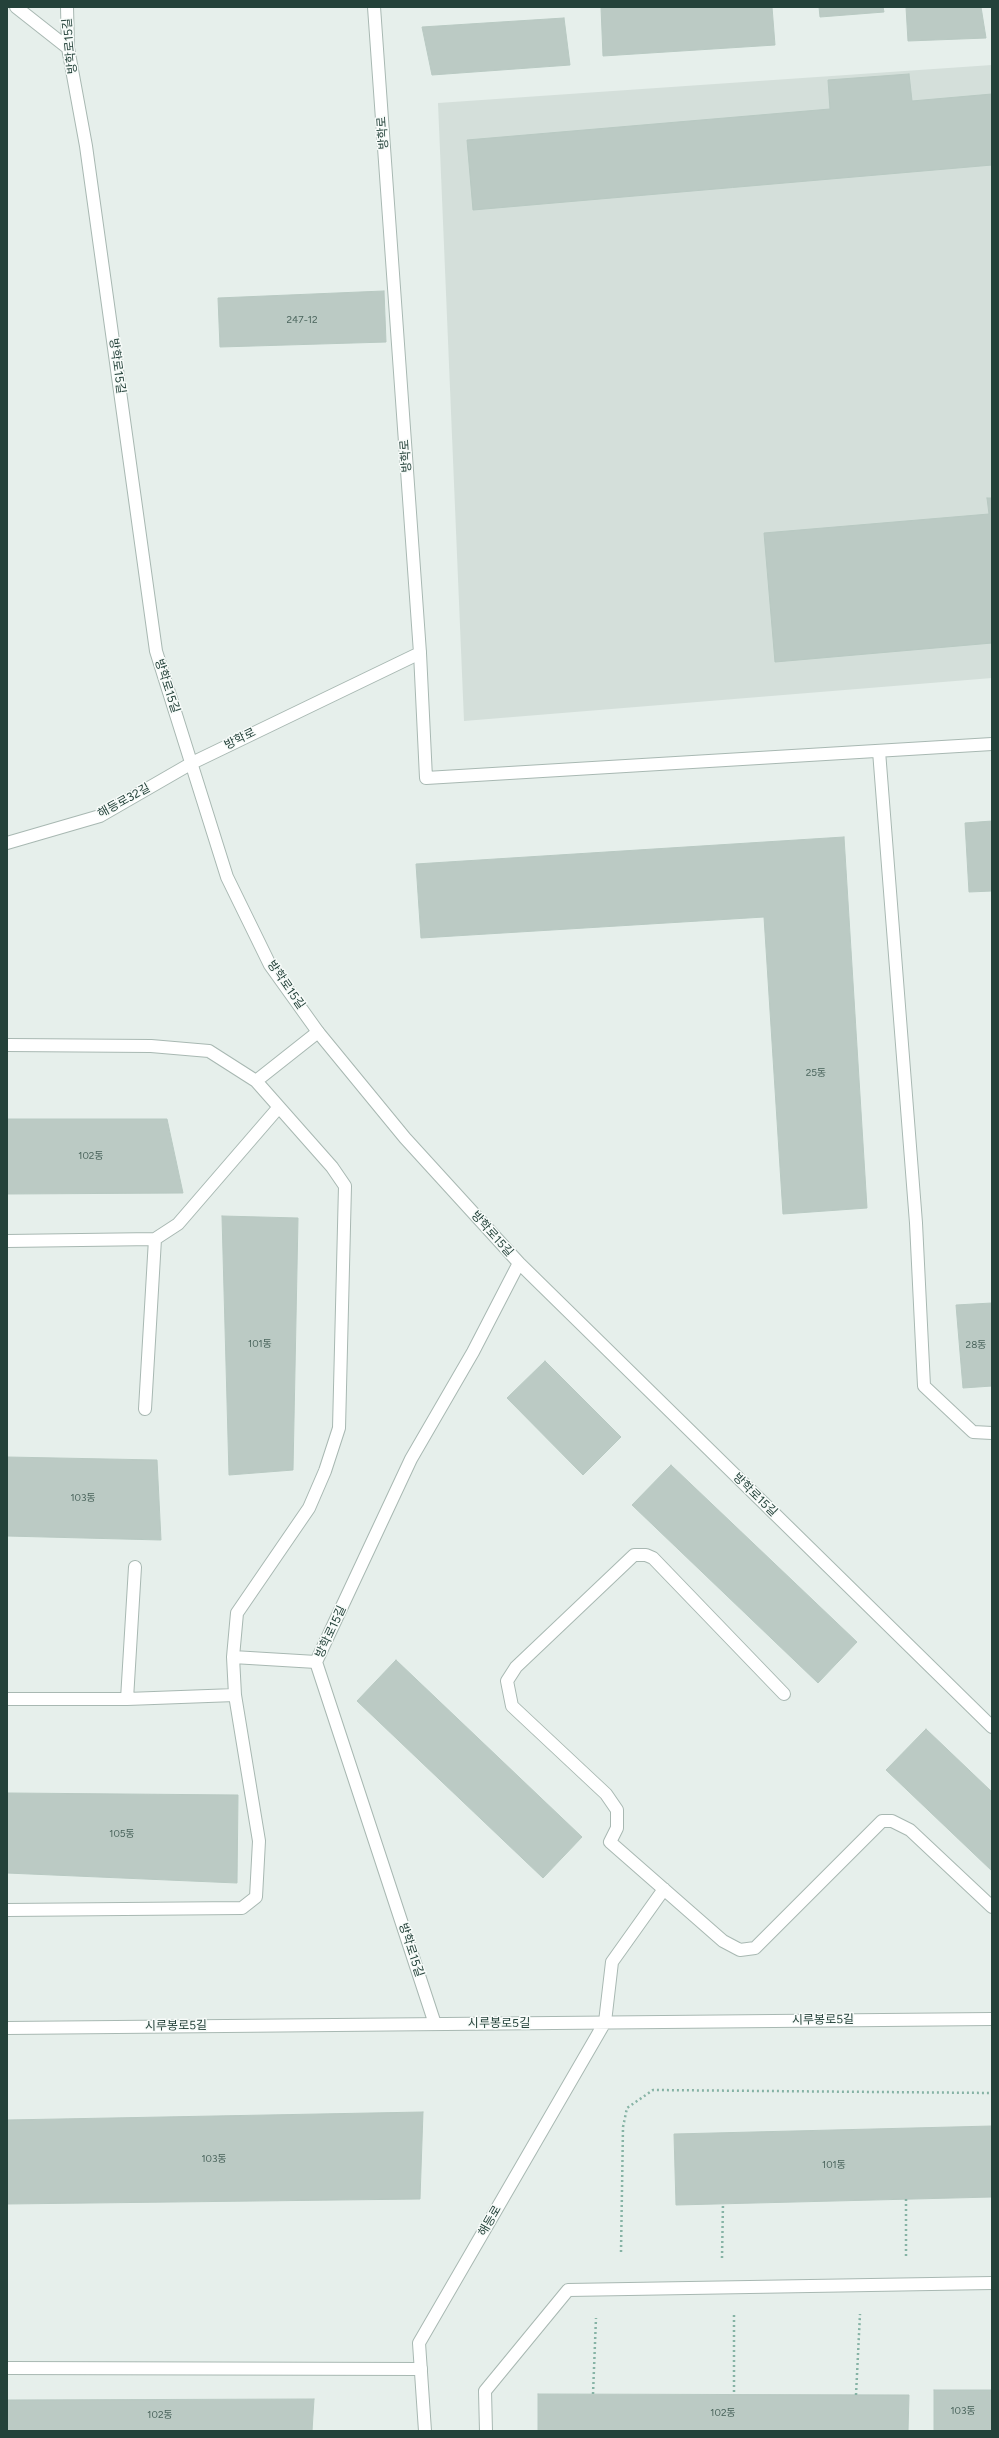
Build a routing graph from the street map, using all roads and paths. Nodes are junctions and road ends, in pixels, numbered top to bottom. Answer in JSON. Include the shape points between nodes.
{"nodes":[{"id":1,"x":16,"y":7,"type":"edge"},
{"id":2,"x":67,"y":7,"type":"edge"},
{"id":3,"x":374,"y":7,"type":"edge"},
{"id":4,"x":68,"y":48,"type":"junction"},
{"id":5,"x":420,"y":653,"type":"junction"},
{"id":6,"x":992,"y":744,"type":"edge"},
{"id":7,"x":879,"y":751,"type":"junction"},
{"id":8,"x":192,"y":763,"type":"junction"},
{"id":9,"x":7,"y":843,"type":"edge"},
{"id":10,"x":318,"y":1032,"type":"junction"},
{"id":11,"x":7,"y":1045,"type":"edge"},
{"id":12,"x":256,"y":1081,"type":"junction"},
{"id":13,"x":279,"y":1107,"type":"junction"},
{"id":14,"x":155,"y":1239,"type":"junction"},
{"id":15,"x":7,"y":1240,"type":"edge"},
{"id":16,"x":518,"y":1263,"type":"junction"},
{"id":17,"x":145,"y":1409,"type":"dead end"},
{"id":18,"x":992,"y":1433,"type":"edge"},
{"id":19,"x":135,"y":1567,"type":"dead end"},
{"id":20,"x":233,"y":1657,"type":"junction"},
{"id":21,"x":316,"y":1662,"type":"junction"},
{"id":22,"x":784,"y":1694,"type":"dead end"},
{"id":23,"x":235,"y":1695,"type":"junction"},
{"id":24,"x":7,"y":1699,"type":"edge"},
{"id":25,"x":127,"y":1699,"type":"junction"},
{"id":26,"x":992,"y":1727,"type":"edge"},
{"id":27,"x":664,"y":1889,"type":"junction"},
{"id":28,"x":992,"y":1907,"type":"edge"},
{"id":29,"x":7,"y":1910,"type":"edge"},
{"id":30,"x":992,"y":2019,"type":"edge"},
{"id":31,"x":605,"y":2022,"type":"junction"},
{"id":32,"x":435,"y":2024,"type":"junction"},
{"id":33,"x":7,"y":2028,"type":"edge"},
{"id":34,"x":992,"y":2093,"type":"edge"},
{"id":35,"x":906,"y":2199,"type":"dead end"},
{"id":36,"x":723,"y":2203,"type":"dead end"},
{"id":37,"x":621,"y":2252,"type":"dead end"},
{"id":38,"x":992,"y":2283,"type":"edge"},
{"id":39,"x":861,"y":2285,"type":"junction"},
{"id":40,"x":907,"y":2285,"type":"junction"},
{"id":41,"x":728,"y":2288,"type":"junction"},
{"id":42,"x":597,"y":2289,"type":"junction"},
{"id":43,"x":7,"y":2368,"type":"edge"},
{"id":44,"x":421,"y":2369,"type":"junction"},
{"id":45,"x":593,"y":2394,"type":"dead end"},
{"id":46,"x":734,"y":2394,"type":"dead end"},
{"id":47,"x":856,"y":2395,"type":"dead end"},
{"id":48,"x":425,"y":2431,"type":"edge"},
{"id":49,"x":486,"y":2431,"type":"edge"}],
"edges":[{"from":1,"to":4,"type":"street"},
{"from":2,"to":4,"type":"street","name":"방학로15길"},
{"from":3,"to":5,"type":"street","name":"방학로"},
{"from":4,"to":8,"type":"street","name":"방학로15길","via":[[86,146],[156,651]]},
{"from":5,"to":7,"type":"street","via":[[426,778]]},
{"from":5,"to":8,"type":"street","name":"방학로"},
{"from":6,"to":7,"type":"street"},
{"from":7,"to":18,"type":"street","via":[[916,1223],[924,1386],[973,1432]]},
{"from":8,"to":9,"type":"street","name":"해등로32길","via":[[100,816]]},
{"from":8,"to":10,"type":"street","name":"방학로15길","via":[[227,877],[270,965]]},
{"from":10,"to":12,"type":"street"},
{"from":10,"to":16,"type":"street","name":"방학로15길","via":[[405,1138]]},
{"from":11,"to":12,"type":"street","via":[[150,1046],[209,1051]]},
{"from":12,"to":13,"type":"street"},
{"from":13,"to":14,"type":"street","via":[[178,1224]]},
{"from":13,"to":20,"type":"street","via":[[332,1167],[345,1186],[339,1428],[309,1508],[237,1613]]},
{"from":14,"to":15,"type":"street"},
{"from":14,"to":17,"type":"street"},
{"from":16,"to":21,"type":"street","name":"방학로15길","via":[[473,1352],[411,1459]]},
{"from":16,"to":26,"type":"street","name":"방학로15길"},
{"from":19,"to":25,"type":"street"},
{"from":20,"to":21,"type":"street"},
{"from":20,"to":23,"type":"street"},
{"from":21,"to":32,"type":"street","name":"방학로15길"},
{"from":22,"to":27,"type":"street","via":[[653,1558],[646,1555],[634,1555],[516,1667],[507,1681],[512,1706],[606,1794],[617,1810],[617,1828],[610,1842]]},
{"from":23,"to":25,"type":"street"},
{"from":23,"to":29,"type":"street","via":[[259,1841],[256,1897],[242,1908]]},
{"from":24,"to":25,"type":"street"},
{"from":27,"to":28,"type":"street","via":[[723,1940],[740,1950],[755,1948],[882,1821],[892,1821],[903,1825],[924,1841]]},
{"from":27,"to":31,"type":"street","via":[[612,1962]]},
{"from":30,"to":31,"type":"street","name":"시루봉로5길"},
{"from":31,"to":32,"type":"street","name":"시루봉로5길"},
{"from":31,"to":44,"type":"street","name":"해등로","via":[[419,2343]]},
{"from":32,"to":33,"type":"street","name":"시루봉로5길"},
{"from":34,"to":37,"type":"path","via":[[653,2090],[627,2108],[623,2127]]},
{"from":35,"to":40,"type":"path"},
{"from":36,"to":41,"type":"path"},
{"from":38,"to":40,"type":"street"},
{"from":39,"to":40,"type":"street"},
{"from":39,"to":41,"type":"street"},
{"from":39,"to":47,"type":"path"},
{"from":41,"to":42,"type":"street"},
{"from":41,"to":46,"type":"path"},
{"from":42,"to":45,"type":"path"},
{"from":42,"to":49,"type":"street","via":[[568,2290],[485,2391]]},
{"from":43,"to":44,"type":"street"},
{"from":44,"to":48,"type":"street","name":"해등로"}]}
